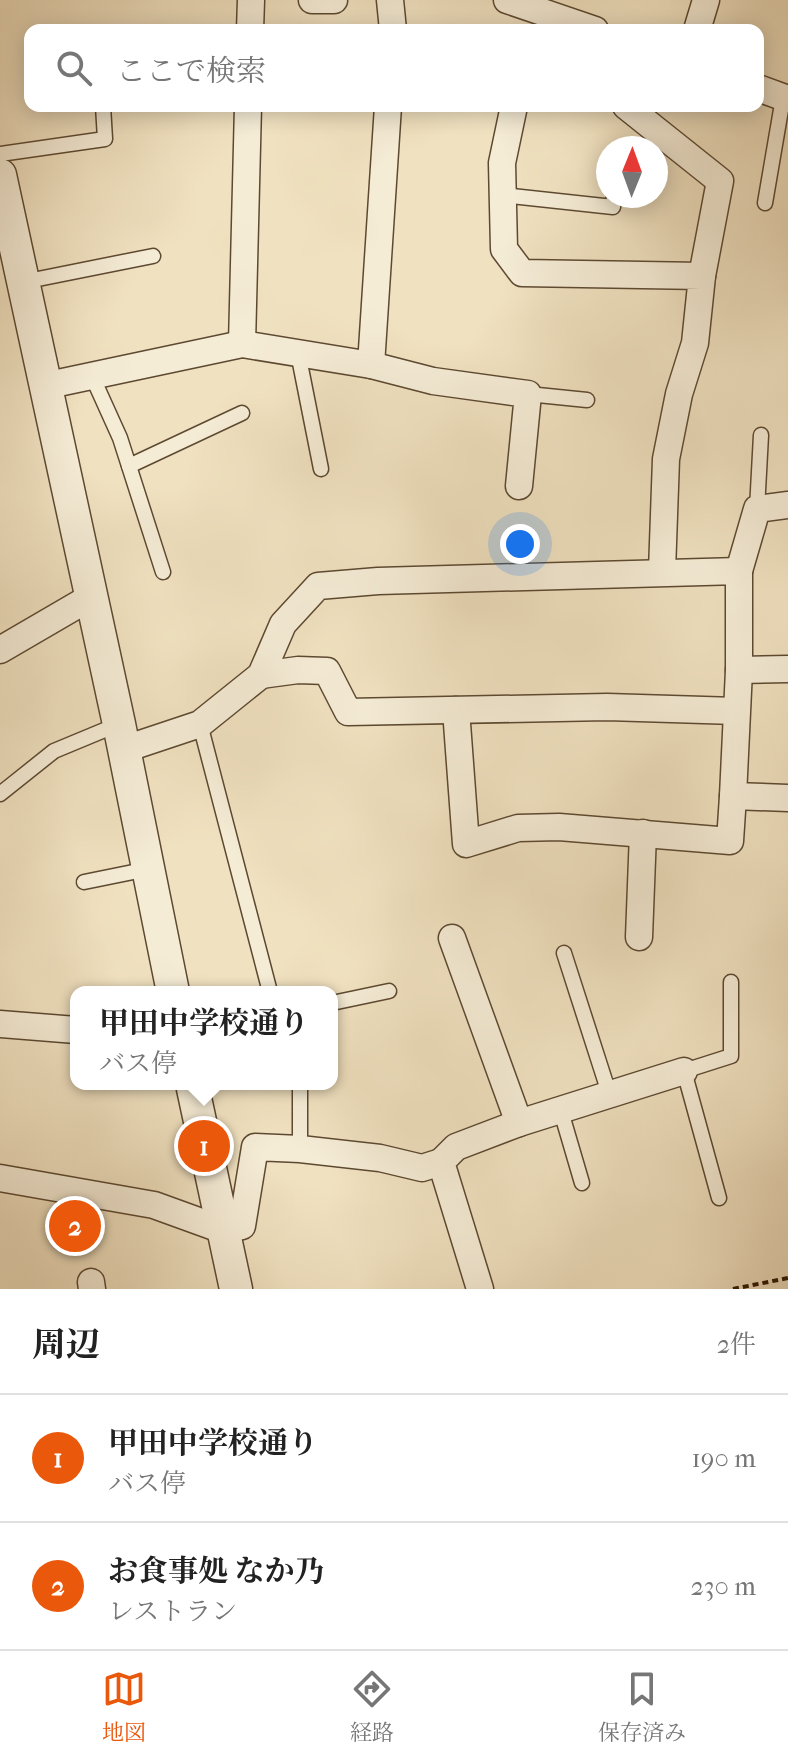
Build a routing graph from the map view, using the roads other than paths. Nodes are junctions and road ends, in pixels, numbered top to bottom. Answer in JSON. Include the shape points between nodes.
{"nodes":[{"id":1,"x":251,"y":0,"type":"edge"},
{"id":2,"x":312,"y":0,"type":"edge"},
{"id":3,"x":334,"y":0,"type":"edge"},
{"id":4,"x":390,"y":0,"type":"edge"},
{"id":5,"x":507,"y":0,"type":"edge"},
{"id":6,"x":706,"y":0,"type":"edge"},
{"id":7,"x":534,"y":20,"type":"edge"},
{"id":8,"x":250,"y":24,"type":"edge"},
{"id":9,"x":392,"y":24,"type":"edge"},
{"id":10,"x":558,"y":24,"type":"edge"},
{"id":11,"x":699,"y":24,"type":"edge"},
{"id":12,"x":776,"y":95,"type":"edge"},
{"id":13,"x":103,"y":112,"type":"edge"},
{"id":14,"x":248,"y":112,"type":"edge"},
{"id":15,"x":388,"y":112,"type":"edge"},
{"id":16,"x":513,"y":112,"type":"edge"},
{"id":17,"x":634,"y":112,"type":"edge"},
{"id":18,"x":0,"y":154,"type":"edge"},
{"id":19,"x":0,"y":175,"type":"edge"},
{"id":20,"x":502,"y":195,"type":"junction"},
{"id":21,"x":765,"y":203,"type":"dead end"},
{"id":22,"x":596,"y":205,"type":"edge"},
{"id":23,"x":153,"y":256,"type":"dead end"},
{"id":24,"x":13,"y":264,"type":"edge"},
{"id":25,"x":702,"y":276,"type":"junction"},
{"id":26,"x":242,"y":344,"type":"junction"},
{"id":27,"x":298,"y":353,"type":"junction"},
{"id":28,"x":371,"y":365,"type":"junction"},
{"id":29,"x":92,"y":376,"type":"junction"},
{"id":30,"x":44,"y":386,"type":"junction"},
{"id":31,"x":528,"y":394,"type":"junction"},
{"id":32,"x":587,"y":400,"type":"dead end"},
{"id":33,"x":242,"y":413,"type":"dead end"},
{"id":34,"x":761,"y":435,"type":"dead end"},
{"id":35,"x":129,"y":466,"type":"junction"},
{"id":36,"x":321,"y":469,"type":"dead end"},
{"id":37,"x":519,"y":486,"type":"dead end"},
{"id":38,"x":788,"y":505,"type":"edge"},
{"id":39,"x":757,"y":509,"type":"junction"},
{"id":40,"x":662,"y":571,"type":"junction"},
{"id":41,"x":739,"y":571,"type":"junction"},
{"id":42,"x":163,"y":572,"type":"dead end"},
{"id":43,"x":91,"y":597,"type":"junction"},
{"id":44,"x":0,"y":650,"type":"edge"},
{"id":45,"x":788,"y":669,"type":"edge"},
{"id":46,"x":739,"y":670,"type":"junction"},
{"id":47,"x":261,"y":675,"type":"junction"},
{"id":48,"x":456,"y":710,"type":"junction"},
{"id":49,"x":736,"y":711,"type":"junction"},
{"id":50,"x":200,"y":724,"type":"junction"},
{"id":51,"x":122,"y":737,"type":"junction"},
{"id":52,"x":0,"y":794,"type":"edge"},
{"id":53,"x":733,"y":796,"type":"junction"},
{"id":54,"x":788,"y":798,"type":"edge"},
{"id":55,"x":643,"y":833,"type":"junction"},
{"id":56,"x":148,"y":869,"type":"junction"},
{"id":57,"x":84,"y":882,"type":"dead end"},
{"id":58,"x":639,"y":937,"type":"dead end"},
{"id":59,"x":452,"y":938,"type":"dead end"},
{"id":60,"x":564,"y":953,"type":"dead end"},
{"id":61,"x":731,"y":982,"type":"dead end"},
{"id":62,"x":172,"y":986,"type":"edge"},
{"id":63,"x":268,"y":986,"type":"edge"},
{"id":64,"x":389,"y":991,"type":"dead end"},
{"id":65,"x":338,"y":1002,"type":"edge"},
{"id":66,"x":0,"y":1024,"type":"edge"},
{"id":67,"x":70,"y":1030,"type":"edge"},
{"id":68,"x":684,"y":1071,"type":"junction"},
{"id":69,"x":193,"y":1090,"type":"edge"},
{"id":70,"x":300,"y":1090,"type":"edge"},
{"id":71,"x":609,"y":1093,"type":"junction"},
{"id":72,"x":560,"y":1108,"type":"junction"},
{"id":73,"x":519,"y":1123,"type":"junction"},
{"id":74,"x":300,"y":1149,"type":"junction"},
{"id":75,"x":441,"y":1162,"type":"junction"},
{"id":76,"x":0,"y":1178,"type":"edge"},
{"id":77,"x":582,"y":1183,"type":"dead end"},
{"id":78,"x":719,"y":1198,"type":"dead end"},
{"id":79,"x":223,"y":1230,"type":"junction"},
{"id":80,"x":236,"y":1289,"type":"edge"},
{"id":81,"x":480,"y":1289,"type":"edge"}],
"edges":[{"from":1,"to":8,"type":"street"},
{"from":2,"to":3,"type":"street"},
{"from":4,"to":9,"type":"street"},
{"from":5,"to":7,"type":"street"},
{"from":6,"to":11,"type":"street"},
{"from":7,"to":10,"type":"street"},
{"from":12,"to":21,"type":"lane"},
{"from":13,"to":18,"type":"lane","via":[[105,139]]},
{"from":14,"to":26,"type":"street"},
{"from":15,"to":28,"type":"street"},
{"from":16,"to":20,"type":"street","via":[[502,163]]},
{"from":17,"to":25,"type":"street","via":[[720,181]]},
{"from":19,"to":24,"type":"street"},
{"from":20,"to":22,"type":"lane"},
{"from":20,"to":25,"type":"street","via":[[504,249],[522,273]]},
{"from":23,"to":24,"type":"lane"},
{"from":24,"to":30,"type":"street"},
{"from":25,"to":40,"type":"street","via":[[695,343],[666,459]]},
{"from":26,"to":27,"type":"street"},
{"from":26,"to":29,"type":"street"},
{"from":27,"to":28,"type":"street"},
{"from":27,"to":36,"type":"lane"},
{"from":28,"to":31,"type":"street","via":[[433,381]]},
{"from":29,"to":30,"type":"street"},
{"from":29,"to":35,"type":"lane"},
{"from":30,"to":43,"type":"street"},
{"from":31,"to":32,"type":"lane"},
{"from":31,"to":37,"type":"street"},
{"from":33,"to":35,"type":"lane"},
{"from":34,"to":39,"type":"lane"},
{"from":35,"to":42,"type":"lane"},
{"from":38,"to":39,"type":"street"},
{"from":39,"to":41,"type":"street"},
{"from":40,"to":41,"type":"street"},
{"from":40,"to":47,"type":"street","via":[[318,586],[283,624]]},
{"from":41,"to":46,"type":"street"},
{"from":43,"to":44,"type":"street"},
{"from":43,"to":51,"type":"street"},
{"from":45,"to":46,"type":"street"},
{"from":46,"to":49,"type":"street"},
{"from":47,"to":48,"type":"street","via":[[327,671],[348,712]]},
{"from":47,"to":50,"type":"street"},
{"from":48,"to":49,"type":"street"},
{"from":48,"to":55,"type":"street","via":[[466,844],[518,828]]},
{"from":49,"to":53,"type":"street"},
{"from":50,"to":51,"type":"street"},
{"from":50,"to":63,"type":"lane"},
{"from":51,"to":52,"type":"lane","via":[[54,751]]},
{"from":51,"to":56,"type":"street"},
{"from":53,"to":54,"type":"street"},
{"from":53,"to":55,"type":"street","via":[[730,841]]},
{"from":55,"to":58,"type":"street"},
{"from":56,"to":57,"type":"lane"},
{"from":56,"to":62,"type":"street"},
{"from":59,"to":73,"type":"street"},
{"from":60,"to":71,"type":"lane"},
{"from":61,"to":68,"type":"lane","via":[[731,1056]]},
{"from":64,"to":65,"type":"lane"},
{"from":66,"to":67,"type":"street"},
{"from":68,"to":71,"type":"street"},
{"from":68,"to":78,"type":"lane"},
{"from":69,"to":79,"type":"street"},
{"from":70,"to":74,"type":"lane"},
{"from":71,"to":72,"type":"street"},
{"from":72,"to":73,"type":"street"},
{"from":72,"to":77,"type":"lane"},
{"from":73,"to":75,"type":"street","via":[[456,1147]]},
{"from":74,"to":75,"type":"street","via":[[422,1168]]},
{"from":74,"to":79,"type":"street","via":[[255,1147],[242,1226]]},
{"from":75,"to":81,"type":"street"},
{"from":76,"to":79,"type":"street","via":[[154,1205]]},
{"from":79,"to":80,"type":"street"}]}
